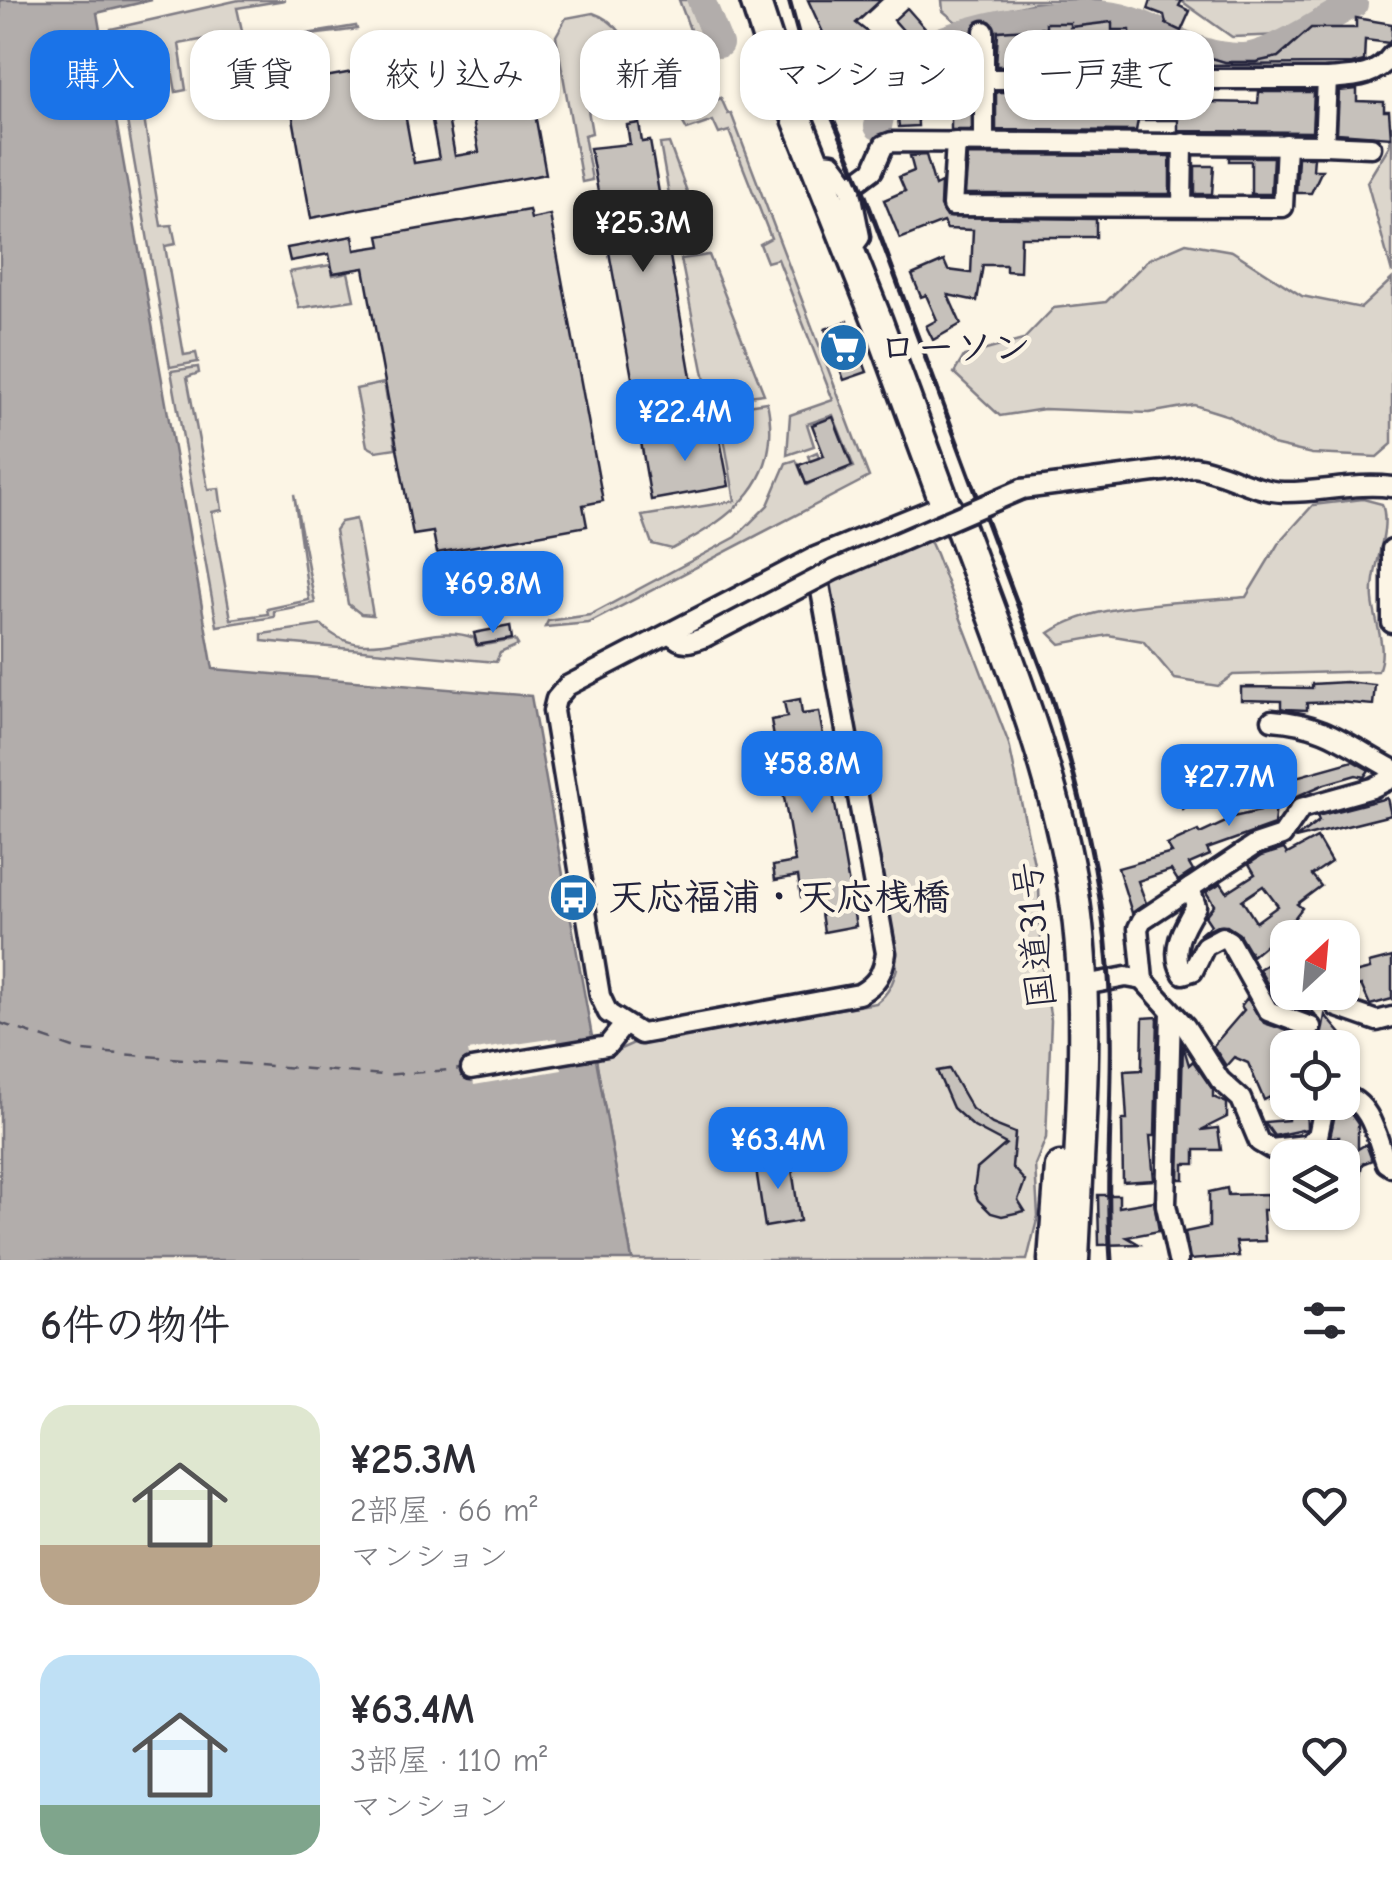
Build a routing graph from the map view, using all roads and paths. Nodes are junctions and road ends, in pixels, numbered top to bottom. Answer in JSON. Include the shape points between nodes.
{"nodes":[{"id":1,"x":755,"y":0,"type":"edge"},
{"id":2,"x":984,"y":31,"type":"dead end"},
{"id":3,"x":1392,"y":55,"type":"edge"},
{"id":4,"x":985,"y":79,"type":"junction"},
{"id":5,"x":1327,"y":79,"type":"junction"},
{"id":6,"x":956,"y":142,"type":"junction"},
{"id":7,"x":984,"y":142,"type":"junction"},
{"id":8,"x":1183,"y":142,"type":"junction"},
{"id":9,"x":1286,"y":144,"type":"junction"},
{"id":10,"x":1324,"y":144,"type":"junction"},
{"id":11,"x":1371,"y":146,"type":"dead end"},
{"id":12,"x":812,"y":162,"type":"junction"},
{"id":13,"x":850,"y":186,"type":"junction"},
{"id":14,"x":1182,"y":206,"type":"junction"},
{"id":15,"x":850,"y":250,"type":"junction"},
{"id":16,"x":1392,"y":488,"type":"edge"},
{"id":17,"x":945,"y":504,"type":"junction"},
{"id":18,"x":1392,"y":549,"type":"edge"},
{"id":19,"x":815,"y":557,"type":"junction"},
{"id":20,"x":1392,"y":623,"type":"edge"},
{"id":21,"x":670,"y":633,"type":"junction"},
{"id":22,"x":1272,"y":720,"type":"dead end"},
{"id":23,"x":1392,"y":769,"type":"edge"},
{"id":24,"x":1392,"y":778,"type":"edge"},
{"id":25,"x":1190,"y":888,"type":"junction"},
{"id":26,"x":1079,"y":952,"type":"junction"},
{"id":27,"x":1142,"y":980,"type":"junction"},
{"id":28,"x":1095,"y":983,"type":"junction"},
{"id":29,"x":1344,"y":1010,"type":"edge"},
{"id":30,"x":1171,"y":1011,"type":"junction"},
{"id":31,"x":1392,"y":1017,"type":"edge"},
{"id":32,"x":624,"y":1026,"type":"junction"},
{"id":33,"x":1081,"y":1027,"type":"junction"},
{"id":34,"x":1312,"y":1027,"type":"dead end"},
{"id":35,"x":471,"y":1069,"type":"dead end"},
{"id":36,"x":1360,"y":1103,"type":"edge"},
{"id":37,"x":1322,"y":1120,"type":"edge"},
{"id":38,"x":1392,"y":1168,"type":"edge"},
{"id":39,"x":1052,"y":1260,"type":"edge"},
{"id":40,"x":1074,"y":1260,"type":"edge"},
{"id":41,"x":1178,"y":1260,"type":"edge"}],
"edges":[{"from":1,"to":12,"type":"highway","name":"国道31号"},
{"from":2,"to":4,"type":"street"},
{"from":3,"to":5,"type":"street","via":[[1367,76]]},
{"from":4,"to":5,"type":"street"},
{"from":4,"to":7,"type":"street"},
{"from":5,"to":10,"type":"street"},
{"from":6,"to":7,"type":"street"},
{"from":6,"to":13,"type":"street","via":[[884,145],[873,170]]},
{"from":6,"to":14,"type":"street","via":[[952,206]]},
{"from":7,"to":8,"type":"street"},
{"from":8,"to":9,"type":"street"},
{"from":8,"to":14,"type":"street"},
{"from":9,"to":10,"type":"street"},
{"from":9,"to":14,"type":"street","via":[[1283,207]]},
{"from":10,"to":11,"type":"street"},
{"from":12,"to":13,"type":"street","via":[[832,163]]},
{"from":12,"to":15,"type":"highway","name":"国道31号"},
{"from":13,"to":15,"type":"street","via":[[860,237]]},
{"from":15,"to":17,"type":"highway","name":"国道31号"},
{"from":16,"to":21,"type":"street","bridge":true,"via":[[1262,490],[1194,468],[1022,489],[834,570],[688,644]]},
{"from":17,"to":19,"type":"street"},
{"from":17,"to":26,"type":"highway","name":"国道31号","via":[[961,530],[1036,734],[1074,896]]},
{"from":17,"to":39,"type":"highway","name":"国道31号","via":[[949,535],[1020,742],[1062,936],[1064,1114]]},
{"from":18,"to":20,"type":"street"},
{"from":19,"to":21,"type":"street"},
{"from":19,"to":32,"type":"street","via":[[884,968],[874,986],[859,994],[641,1034]]},
{"from":21,"to":32,"type":"street","via":[[566,686],[553,711],[600,996]]},
{"from":22,"to":23,"type":"street","via":[[1306,722]]},
{"from":24,"to":25,"type":"street","via":[[1301,808],[1282,836],[1255,844]]},
{"from":25,"to":27,"type":"street","via":[[1142,920]]},
{"from":25,"to":34,"type":"street","via":[[1196,906],[1178,940],[1183,974],[1193,971],[1205,946],[1222,937],[1268,1011]]},
{"from":26,"to":28,"type":"street","via":[[1094,957]]},
{"from":26,"to":33,"type":"highway","name":"国道31号"},
{"from":27,"to":28,"type":"street"},
{"from":27,"to":30,"type":"street"},
{"from":28,"to":33,"type":"street","via":[[1096,1010]]},
{"from":29,"to":31,"type":"street","via":[[1378,1021]]},
{"from":30,"to":37,"type":"street","via":[[1241,1100],[1259,1142],[1271,1148],[1306,1145],[1318,1136]]},
{"from":30,"to":41,"type":"street","via":[[1166,1204]]},
{"from":32,"to":35,"type":"street","via":[[607,1046]]},
{"from":33,"to":40,"type":"highway","name":"国道31号"},
{"from":36,"to":38,"type":"street"}]}
